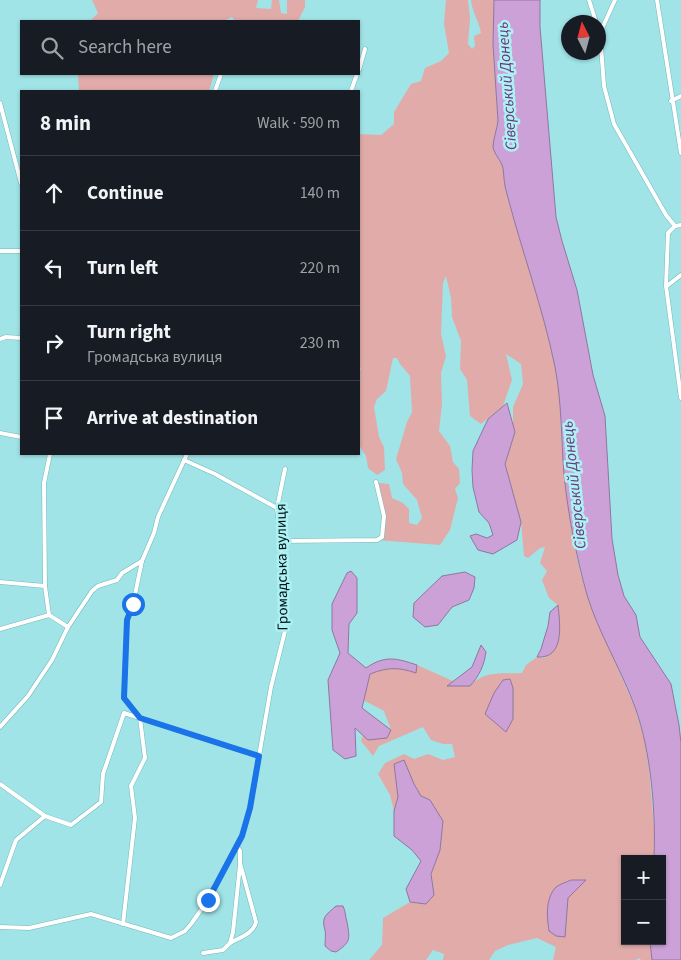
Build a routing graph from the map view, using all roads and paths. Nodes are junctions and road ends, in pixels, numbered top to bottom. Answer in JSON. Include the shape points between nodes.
{"nodes":[{"id":1,"x":589,"y":0,"type":"edge"},
{"id":2,"x":615,"y":0,"type":"edge"},
{"id":3,"x":657,"y":0,"type":"edge"},
{"id":4,"x":594,"y":15,"type":"edge"},
{"id":5,"x":606,"y":17,"type":"edge"},
{"id":6,"x":365,"y":49,"type":"dead end"},
{"id":7,"x":602,"y":60,"type":"edge"},
{"id":8,"x":360,"y":65,"type":"edge"},
{"id":9,"x":221,"y":75,"type":"edge"},
{"id":10,"x":357,"y":75,"type":"edge"},
{"id":11,"x":215,"y":90,"type":"edge"},
{"id":12,"x":351,"y":90,"type":"edge"},
{"id":13,"x":681,"y":96,"type":"edge"},
{"id":14,"x":672,"y":100,"type":"junction"},
{"id":15,"x":0,"y":103,"type":"edge"},
{"id":16,"x":681,"y":153,"type":"edge"},
{"id":17,"x":20,"y":179,"type":"edge"},
{"id":18,"x":681,"y":224,"type":"edge"},
{"id":19,"x":675,"y":226,"type":"junction"},
{"id":20,"x":0,"y":251,"type":"edge"},
{"id":21,"x":20,"y":251,"type":"edge"},
{"id":22,"x":681,"y":275,"type":"edge"},
{"id":23,"x":666,"y":286,"type":"junction"},
{"id":24,"x":20,"y":338,"type":"edge"},
{"id":25,"x":0,"y":339,"type":"edge"},
{"id":26,"x":681,"y":398,"type":"edge"},
{"id":27,"x":0,"y":434,"type":"edge"},
{"id":28,"x":20,"y":437,"type":"edge"},
{"id":29,"x":50,"y":455,"type":"edge"},
{"id":30,"x":186,"y":455,"type":"edge"},
{"id":31,"x":184,"y":460,"type":"junction"},
{"id":32,"x":285,"y":469,"type":"dead end"},
{"id":33,"x":376,"y":482,"type":"dead end"},
{"id":34,"x":277,"y":508,"type":"junction"},
{"id":35,"x":281,"y":541,"type":"junction"},
{"id":36,"x":142,"y":561,"type":"junction"},
{"id":37,"x":0,"y":582,"type":"edge"},
{"id":38,"x":45,"y":586,"type":"junction"},
{"id":39,"x":49,"y":614,"type":"junction"},
{"id":40,"x":68,"y":627,"type":"junction"},
{"id":41,"x":0,"y":629,"type":"edge"},
{"id":42,"x":140,"y":718,"type":"junction"},
{"id":43,"x":0,"y":727,"type":"edge"},
{"id":44,"x":259,"y":756,"type":"junction"},
{"id":45,"x":0,"y":784,"type":"edge"},
{"id":46,"x":45,"y":816,"type":"junction"},
{"id":47,"x":237,"y":847,"type":"junction"},
{"id":48,"x":240,"y":863,"type":"junction"},
{"id":49,"x":0,"y":885,"type":"edge"},
{"id":50,"x":122,"y":924,"type":"junction"},
{"id":51,"x":0,"y":927,"type":"edge"},
{"id":52,"x":230,"y":943,"type":"junction"},
{"id":53,"x":203,"y":953,"type":"dead end"}],
"edges":[{"from":1,"to":4,"type":"street"},
{"from":2,"to":5,"type":"street"},
{"from":3,"to":14,"type":"street"},
{"from":6,"to":8,"type":"street"},
{"from":7,"to":19,"type":"street","via":[[604,86],[614,124]]},
{"from":9,"to":11,"type":"street"},
{"from":10,"to":12,"type":"street"},
{"from":13,"to":14,"type":"street"},
{"from":14,"to":16,"type":"street"},
{"from":15,"to":17,"type":"street"},
{"from":18,"to":19,"type":"street"},
{"from":19,"to":23,"type":"street","via":[[668,233]]},
{"from":20,"to":21,"type":"street"},
{"from":22,"to":23,"type":"street"},
{"from":23,"to":26,"type":"street"},
{"from":24,"to":25,"type":"street"},
{"from":27,"to":28,"type":"street"},
{"from":29,"to":38,"type":"street","via":[[44,483]]},
{"from":30,"to":31,"type":"street"},
{"from":31,"to":34,"type":"street"},
{"from":31,"to":36,"type":"street"},
{"from":32,"to":34,"type":"street","name":"Громадська вулиця"},
{"from":33,"to":35,"type":"street","via":[[384,516],[382,537],[377,540]]},
{"from":34,"to":35,"type":"street","name":"Громадська вулиця"},
{"from":35,"to":44,"type":"street","name":"Громадська вулиця","via":[[285,631]]},
{"from":36,"to":40,"type":"street","via":[[122,573],[117,580],[92,591]]},
{"from":36,"to":42,"type":"street","via":[[127,620],[124,698]]},
{"from":37,"to":38,"type":"street"},
{"from":38,"to":39,"type":"street"},
{"from":39,"to":40,"type":"street"},
{"from":39,"to":41,"type":"street"},
{"from":40,"to":43,"type":"street","via":[[52,660],[28,696]]},
{"from":42,"to":44,"type":"street"},
{"from":42,"to":46,"type":"street","via":[[124,712],[103,774],[101,802],[71,825]]},
{"from":42,"to":50,"type":"street","via":[[145,758],[130,786],[135,818]]},
{"from":44,"to":47,"type":"street","name":"Громадська вулиця","via":[[250,808]]},
{"from":45,"to":46,"type":"street"},
{"from":46,"to":49,"type":"street","via":[[16,840]]},
{"from":47,"to":48,"type":"street"},
{"from":47,"to":50,"type":"street","name":"Громадська вулиця","via":[[208,900],[185,931],[171,938]]},
{"from":48,"to":52,"type":"street","via":[[234,932]]},
{"from":48,"to":52,"type":"street","via":[[256,926]]},
{"from":50,"to":51,"type":"street","name":"Громадська вулиця","via":[[91,914],[29,928]]},
{"from":52,"to":53,"type":"street","via":[[223,950]]}]}
